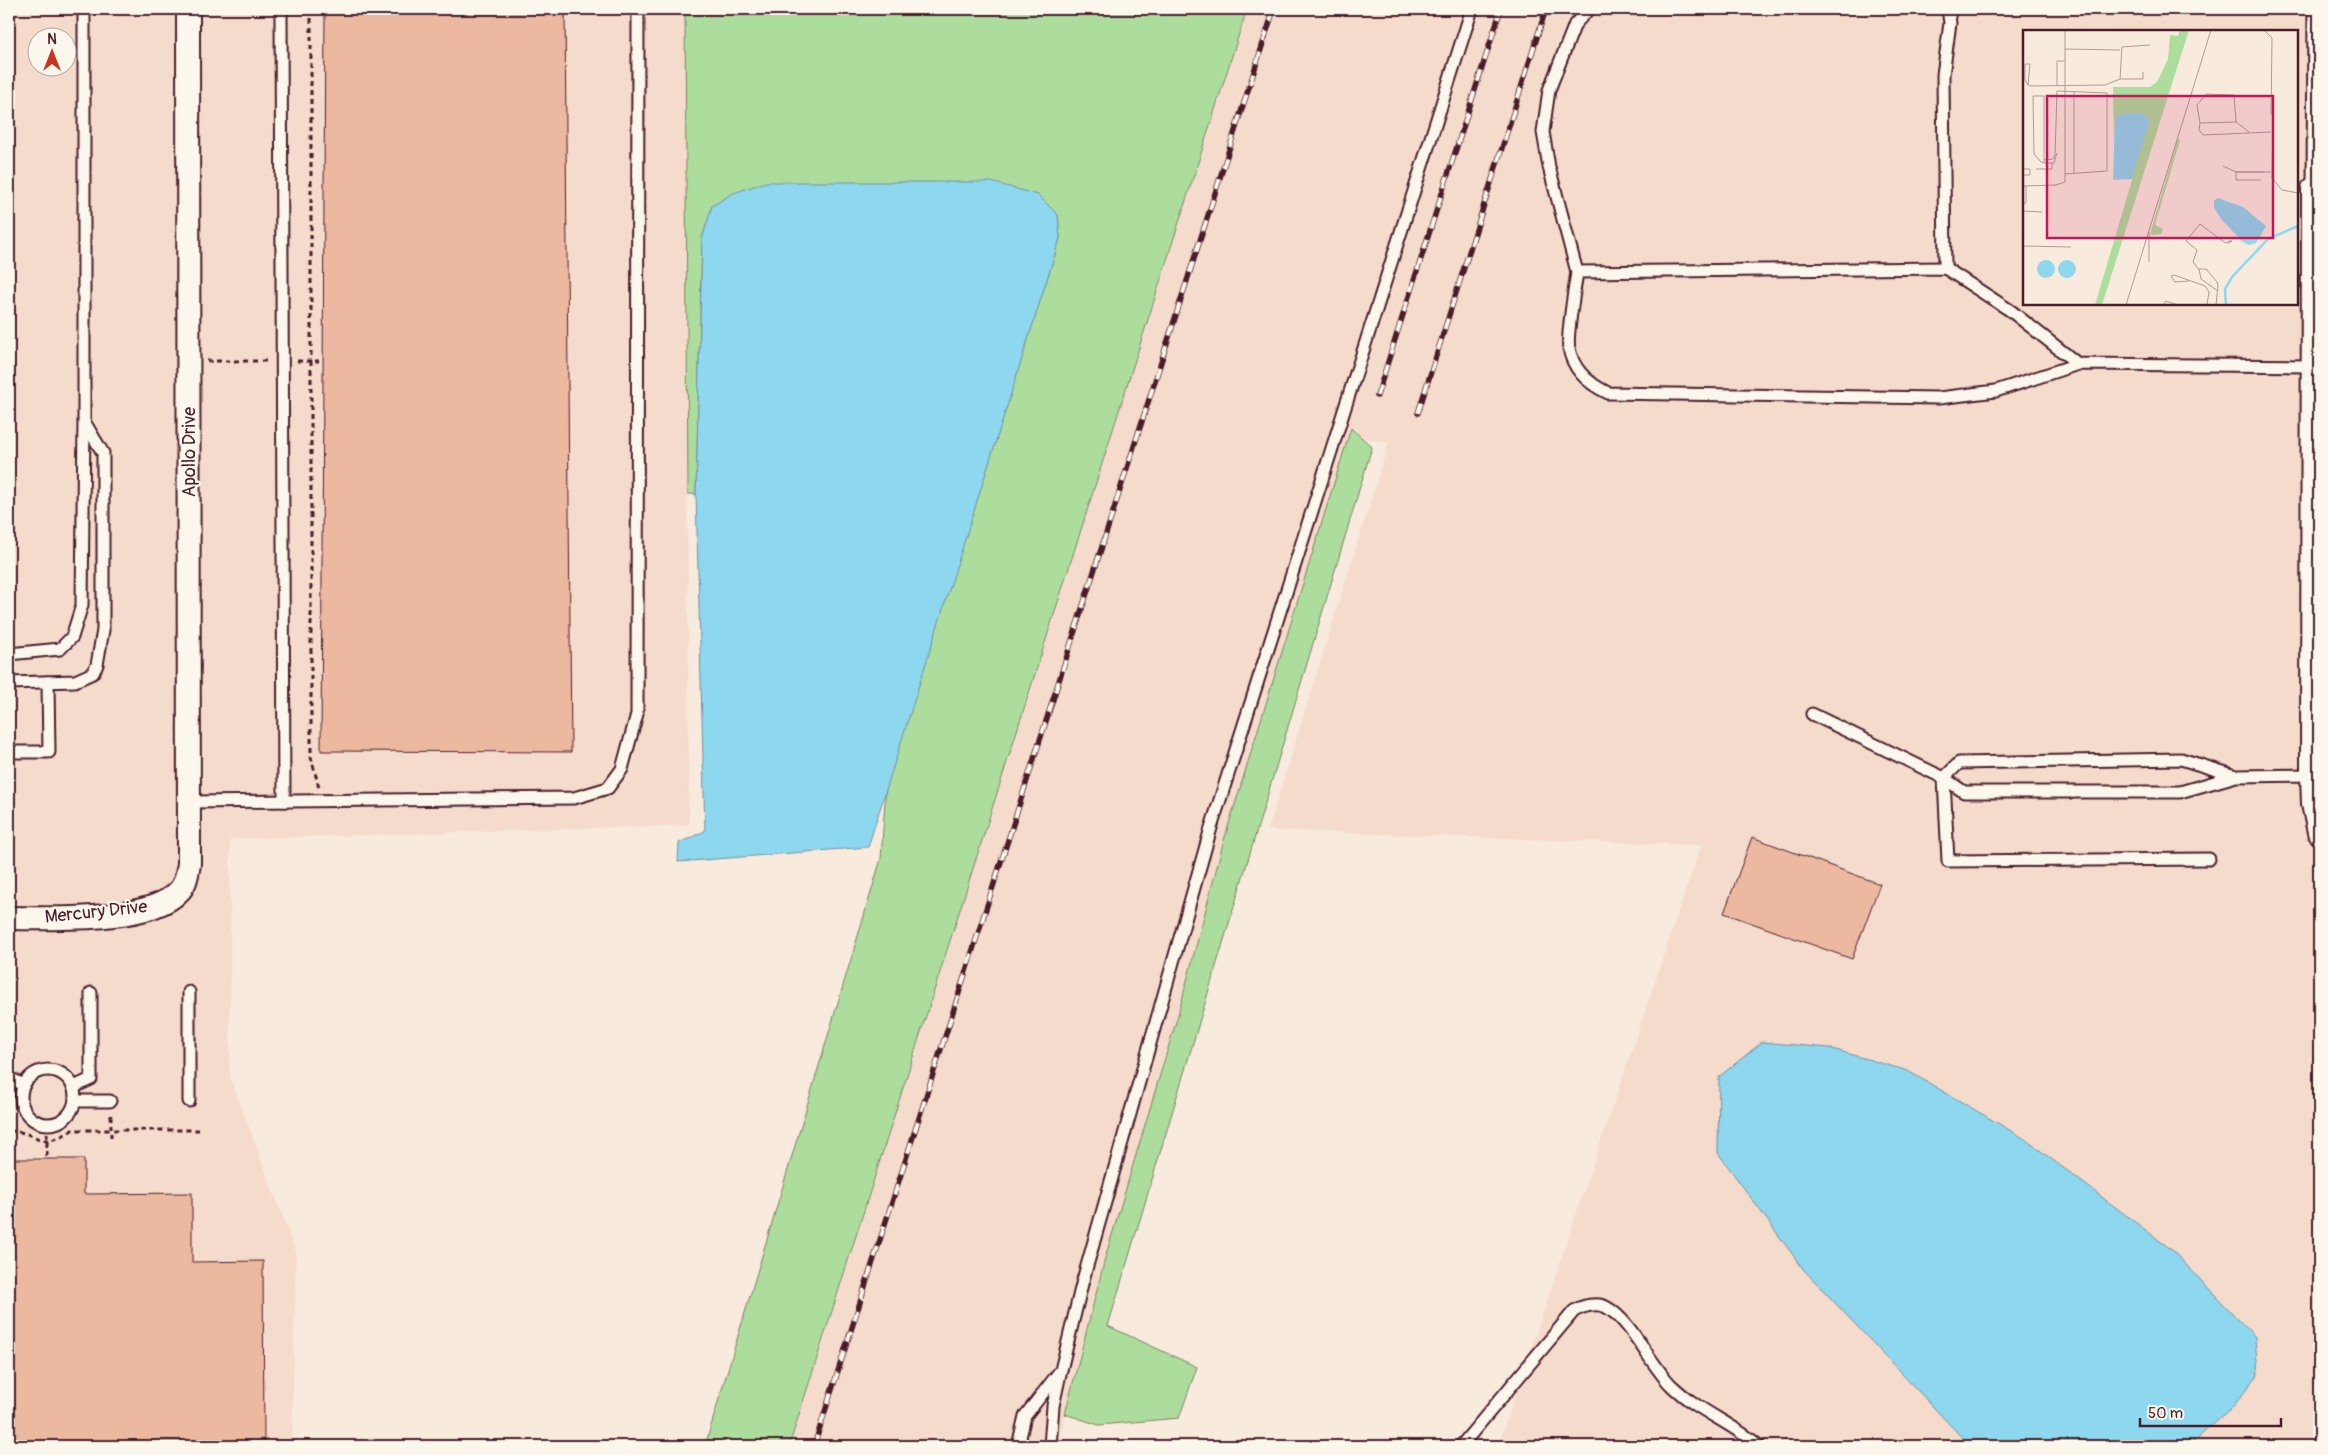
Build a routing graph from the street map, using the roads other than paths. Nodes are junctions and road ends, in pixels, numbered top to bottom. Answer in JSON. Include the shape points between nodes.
{"nodes":[{"id":1,"x":84,"y":9,"type":"edge"},
{"id":2,"x":188,"y":9,"type":"edge"},
{"id":3,"x":281,"y":9,"type":"edge"},
{"id":4,"x":638,"y":9,"type":"edge"},
{"id":5,"x":1472,"y":9,"type":"edge"},
{"id":6,"x":1588,"y":9,"type":"edge"},
{"id":7,"x":1948,"y":9,"type":"edge"},
{"id":8,"x":2314,"y":9,"type":"edge"},
{"id":9,"x":2316,"y":190,"type":"edge"},
{"id":10,"x":1946,"y":268,"type":"junction"},
{"id":11,"x":1577,"y":272,"type":"junction"},
{"id":12,"x":2078,"y":364,"type":"junction"},
{"id":13,"x":2314,"y":366,"type":"junction"},
{"id":14,"x":84,"y":421,"type":"junction"},
{"id":15,"x":9,"y":654,"type":"edge"},
{"id":16,"x":48,"y":682,"type":"junction"},
{"id":17,"x":9,"y":684,"type":"edge"},
{"id":18,"x":1812,"y":714,"type":"dead end"},
{"id":19,"x":9,"y":752,"type":"edge"},
{"id":20,"x":2312,"y":775,"type":"junction"},
{"id":21,"x":2236,"y":776,"type":"junction"},
{"id":22,"x":1944,"y":778,"type":"junction"},
{"id":23,"x":284,"y":801,"type":"junction"},
{"id":24,"x":190,"y":802,"type":"junction"},
{"id":25,"x":2319,"y":832,"type":"edge"},
{"id":26,"x":2209,"y":859,"type":"dead end"},
{"id":27,"x":178,"y":892,"type":"joint"},
{"id":28,"x":9,"y":918,"type":"edge"},
{"id":29,"x":189,"y":992,"type":"dead end"},
{"id":30,"x":91,"y":993,"type":"dead end"},
{"id":31,"x":9,"y":1078,"type":"edge"},
{"id":32,"x":24,"y":1085,"type":"junction"},
{"id":33,"x":74,"y":1087,"type":"junction"},
{"id":34,"x":75,"y":1101,"type":"junction"},
{"id":35,"x":110,"y":1101,"type":"road end"},
{"id":36,"x":189,"y":1101,"type":"dead end"},
{"id":37,"x":9,"y":1102,"type":"edge"},
{"id":38,"x":21,"y":1102,"type":"junction"},
{"id":39,"x":1061,"y":1370,"type":"junction"},
{"id":40,"x":1018,"y":1446,"type":"edge"},
{"id":41,"x":1050,"y":1446,"type":"edge"},
{"id":42,"x":1461,"y":1446,"type":"edge"},
{"id":43,"x":1760,"y":1446,"type":"edge"}],
"edges":[{"from":1,"to":14,"type":"lane"},
{"from":2,"to":24,"type":"street","name":"Apollo Drive"},
{"from":3,"to":23,"type":"lane"},
{"from":4,"to":23,"type":"lane","via":[[637,714],[622,769],[608,788],[574,798]]},
{"from":5,"to":39,"type":"lane","via":[[1211,828]]},
{"from":6,"to":11,"type":"lane","via":[[1575,24],[1549,90],[1543,132]]},
{"from":7,"to":10,"type":"lane","via":[[1950,23],[1943,75]]},
{"from":8,"to":9,"type":"lane"},
{"from":9,"to":13,"type":"street"},
{"from":10,"to":11,"type":"lane"},
{"from":10,"to":12,"type":"lane","via":[[2011,312]]},
{"from":11,"to":12,"type":"lane","via":[[1568,348],[1589,384],[1608,393],[1939,398],[1996,391]]},
{"from":12,"to":13,"type":"lane"},
{"from":13,"to":20,"type":"street"},
{"from":14,"to":15,"type":"lane","via":[[82,605],[72,637],[60,649]]},
{"from":14,"to":16,"type":"lane","via":[[102,453],[103,630],[93,673],[75,681]]},
{"from":16,"to":17,"type":"lane"},
{"from":16,"to":19,"type":"lane","via":[[49,752]]},
{"from":18,"to":22,"type":"lane"},
{"from":20,"to":21,"type":"lane"},
{"from":20,"to":25,"type":"street","via":[[2313,804]]},
{"from":21,"to":22,"type":"lane","via":[[2180,792],[1964,792]]},
{"from":21,"to":22,"type":"lane","via":[[2181,759],[1960,763]]},
{"from":22,"to":26,"type":"lane","via":[[1948,861]]},
{"from":23,"to":24,"type":"lane"},
{"from":24,"to":27,"type":"street","name":"Apollo Drive","via":[[189,864],[185,882]]},
{"from":27,"to":28,"type":"street","name":"Mercury Drive","via":[[150,909],[131,913]]},
{"from":29,"to":36,"type":"lane"},
{"from":30,"to":33,"type":"lane","via":[[91,1079]]},
{"from":31,"to":32,"type":"lane"},
{"from":32,"to":33,"type":"lane","via":[[29,1077],[45,1070],[62,1073]]},
{"from":32,"to":38,"type":"lane"},
{"from":33,"to":34,"type":"lane"},
{"from":34,"to":35,"type":"lane"},
{"from":34,"to":38,"type":"lane","via":[[64,1119],[47,1124],[30,1118]]},
{"from":37,"to":38,"type":"lane"},
{"from":39,"to":40,"type":"lane","via":[[1025,1416]]},
{"from":39,"to":41,"type":"lane","via":[[1053,1406]]},
{"from":42,"to":43,"type":"lane","via":[[1574,1311],[1583,1306],[1605,1306],[1618,1315],[1671,1385],[1700,1408],[1743,1432]]}]}
